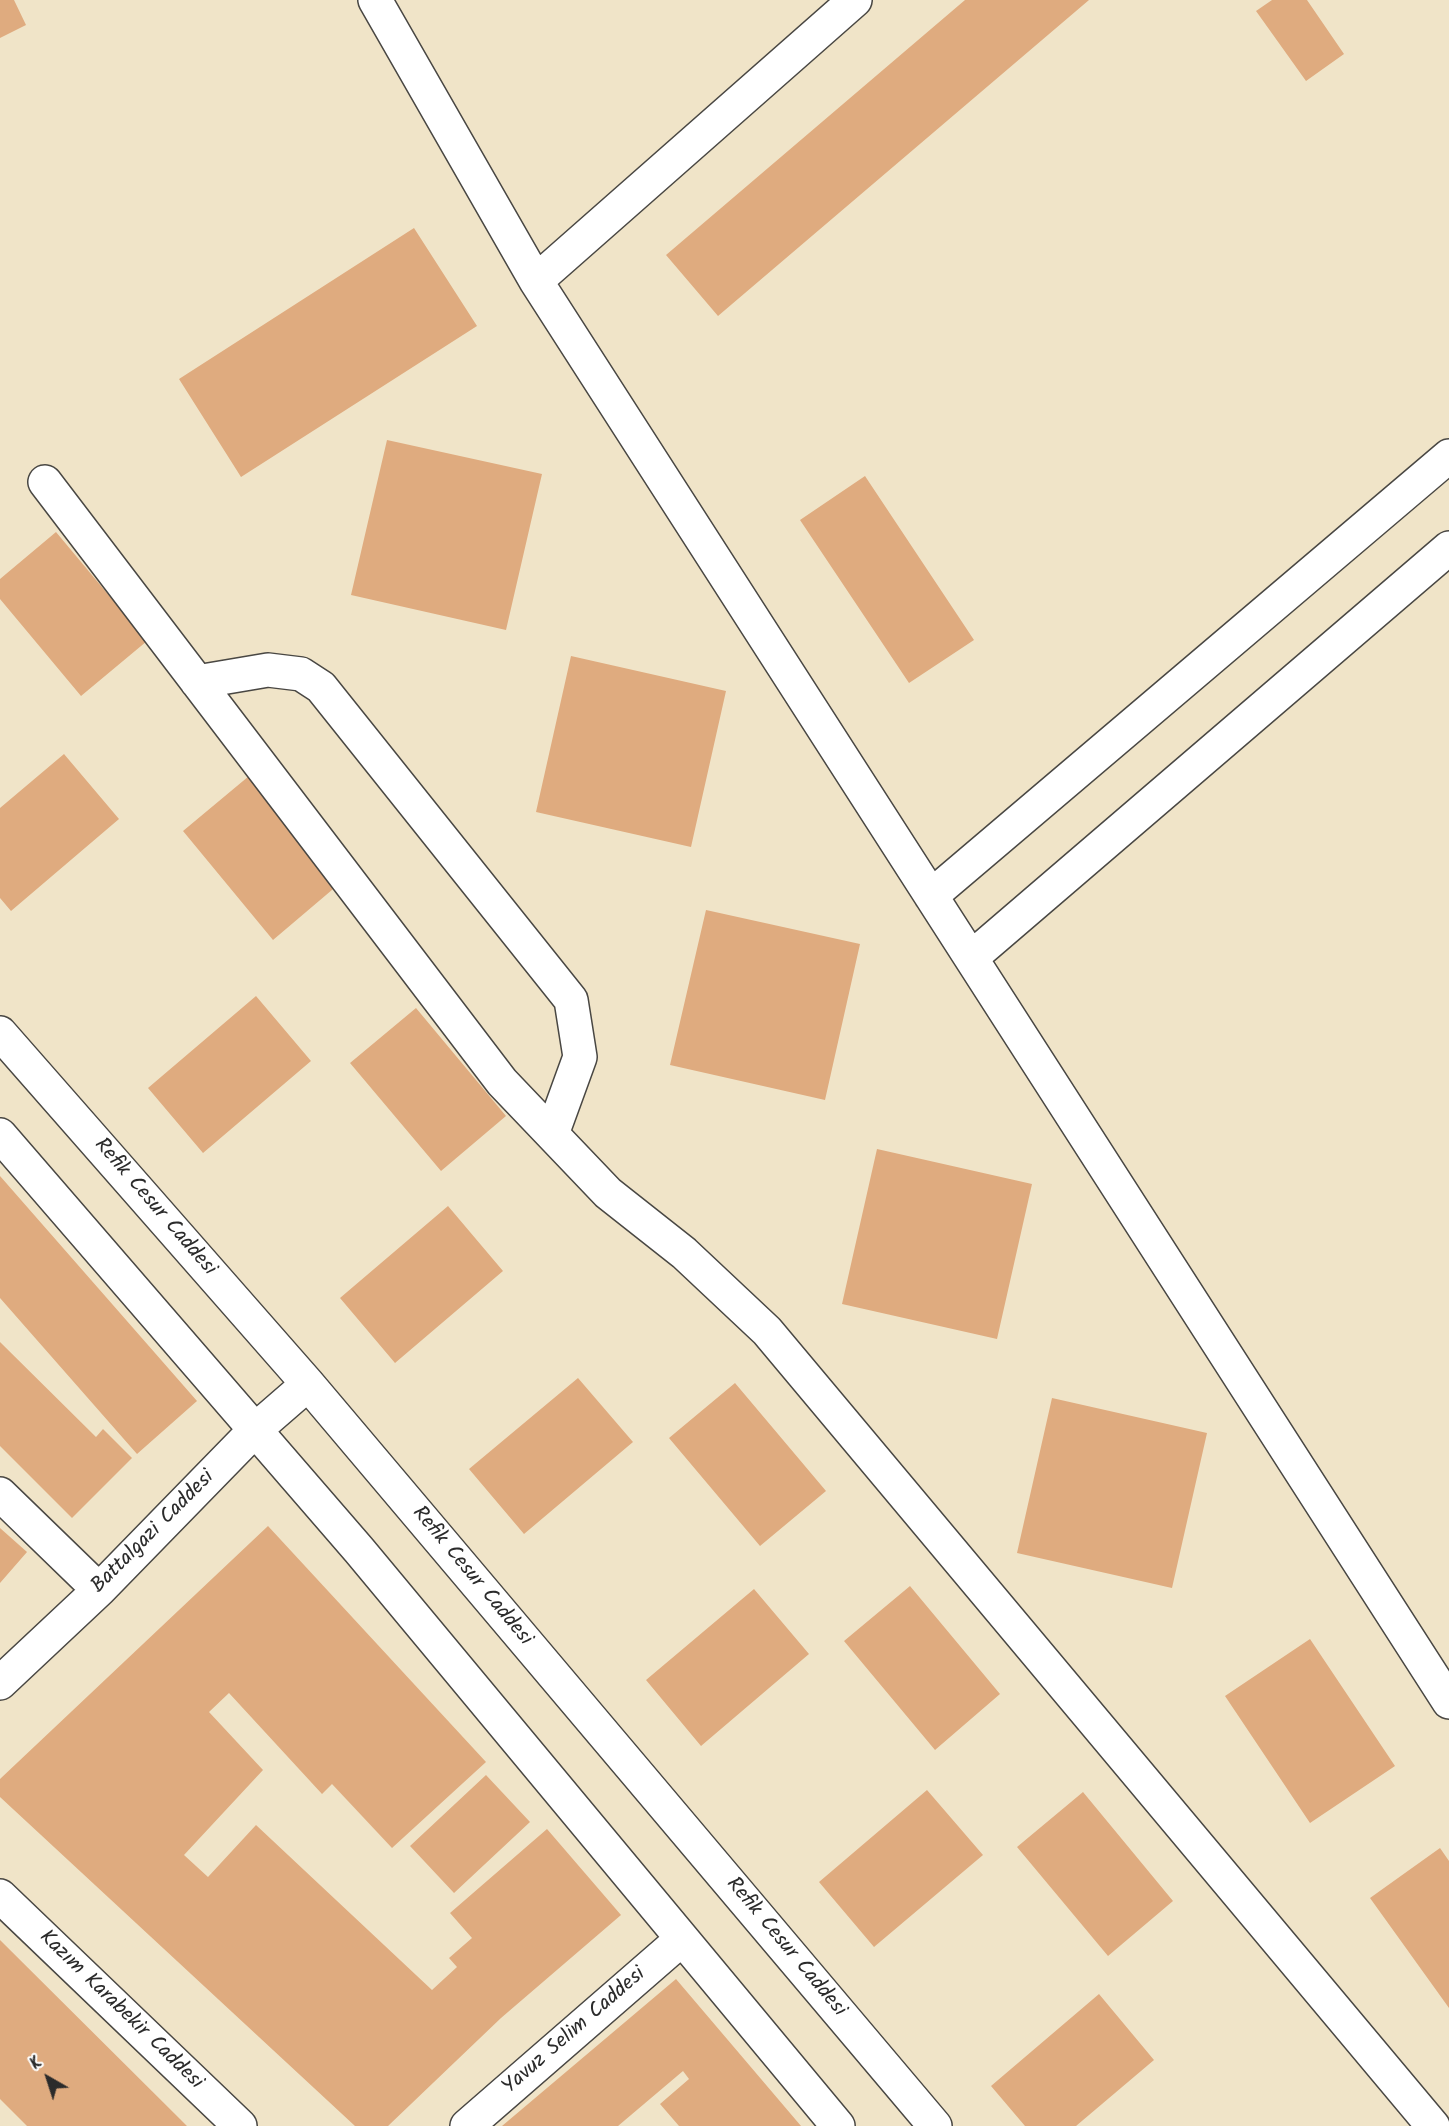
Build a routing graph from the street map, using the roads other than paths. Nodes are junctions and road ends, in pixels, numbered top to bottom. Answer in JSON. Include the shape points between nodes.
{"nodes":[{"id":1,"x":375,"y":0,"type":"edge"},
{"id":2,"x":855,"y":0,"type":"edge"},
{"id":3,"x":536,"y":281,"type":"junction"},
{"id":4,"x":1449,"y":456,"type":"edge"},
{"id":5,"x":45,"y":482,"type":"dead end"},
{"id":6,"x":1449,"y":548,"type":"edge"},
{"id":7,"x":197,"y":682,"type":"junction"},
{"id":8,"x":931,"y":896,"type":"junction"},
{"id":9,"x":971,"y":958,"type":"junction"},
{"id":10,"x":0,"y":1033,"type":"edge"},
{"id":11,"x":552,"y":1134,"type":"junction"},
{"id":12,"x":0,"y":1135,"type":"edge"},
{"id":13,"x":308,"y":1384,"type":"junction"},
{"id":14,"x":255,"y":1430,"type":"junction"},
{"id":15,"x":0,"y":1494,"type":"edge"},
{"id":16,"x":99,"y":1590,"type":"junction"},
{"id":17,"x":0,"y":1683,"type":"edge"},
{"id":18,"x":1449,"y":1702,"type":"edge"},
{"id":19,"x":0,"y":1896,"type":"edge"},
{"id":20,"x":682,"y":1939,"type":"junction"},
{"id":21,"x":240,"y":2126,"type":"edge"},
{"id":22,"x":467,"y":2126,"type":"edge"},
{"id":23,"x":838,"y":2126,"type":"edge"},
{"id":24,"x":935,"y":2126,"type":"edge"},
{"id":25,"x":1433,"y":2126,"type":"edge"}],
"edges":[{"from":1,"to":3,"type":"street"},
{"from":2,"to":3,"type":"street"},
{"from":3,"to":8,"type":"street"},
{"from":4,"to":8,"type":"street"},
{"from":5,"to":7,"type":"street"},
{"from":6,"to":9,"type":"street"},
{"from":7,"to":11,"type":"street","via":[[502,1082]]},
{"from":7,"to":11,"type":"street","via":[[268,670],[301,674],[321,687],[571,1000],[580,1057]]},
{"from":8,"to":9,"type":"street"},
{"from":9,"to":18,"type":"street"},
{"from":10,"to":13,"type":"street","name":"Refik Cesur Caddesi"},
{"from":11,"to":25,"type":"street","via":[[608,1193],[684,1253],[767,1330]]},
{"from":12,"to":14,"type":"street"},
{"from":13,"to":14,"type":"street","name":"Battalgazi Caddesi"},
{"from":13,"to":24,"type":"street","name":"Refik Cesur Caddesi"},
{"from":14,"to":16,"type":"street","name":"Battalgazi Caddesi"},
{"from":14,"to":20,"type":"street"},
{"from":15,"to":16,"type":"street"},
{"from":16,"to":17,"type":"street","name":"Battalgazi Caddesi"},
{"from":19,"to":21,"type":"street","name":"Kazım Karabekir Caddesi"},
{"from":20,"to":22,"type":"street","name":"Yavuz Selim Caddesi"},
{"from":20,"to":23,"type":"street"}]}
